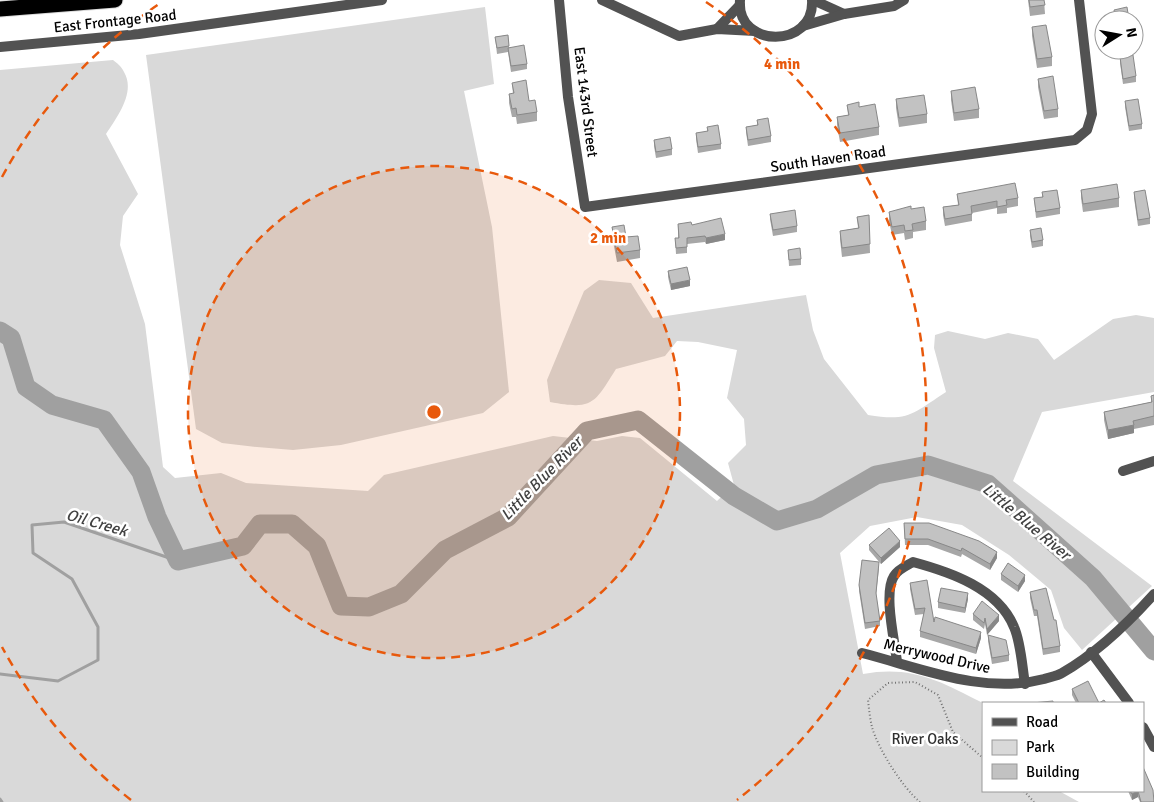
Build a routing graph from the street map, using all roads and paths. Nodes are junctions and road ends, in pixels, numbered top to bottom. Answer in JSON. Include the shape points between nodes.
{"nodes":[{"id":1,"x":115,"y":0,"type":"edge"},
{"id":2,"x":382,"y":0,"type":"edge"},
{"id":3,"x":558,"y":0,"type":"edge"},
{"id":4,"x":602,"y":0,"type":"edge"},
{"id":5,"x":812,"y":0,"type":"edge"},
{"id":6,"x":904,"y":0,"type":"edge"},
{"id":7,"x":1079,"y":0,"type":"edge"},
{"id":8,"x":740,"y":3,"type":"edge"},
{"id":9,"x":0,"y":9,"type":"edge"},
{"id":10,"x":844,"y":14,"type":"junction"},
{"id":11,"x":803,"y":26,"type":"junction"},
{"id":12,"x":717,"y":29,"type":"junction"},
{"id":13,"x":754,"y":31,"type":"junction"},
{"id":14,"x":0,"y":47,"type":"edge"},
{"id":15,"x":585,"y":207,"type":"joint"},
{"id":16,"x":1154,"y":461,"type":"edge"},
{"id":17,"x":1122,"y":471,"type":"dead end"},
{"id":18,"x":1151,"y":597,"type":"edge"},
{"id":19,"x":1091,"y":652,"type":"junction"},
{"id":20,"x":862,"y":653,"type":"dead end"},
{"id":21,"x":897,"y":662,"type":"junction"},
{"id":22,"x":1025,"y":684,"type":"junction"},
{"id":23,"x":1128,"y":702,"type":"edge"},
{"id":24,"x":1144,"y":729,"type":"edge"},
{"id":25,"x":1154,"y":747,"type":"edge"},
{"id":26,"x":982,"y":757,"type":"edge"},
{"id":27,"x":1025,"y":792,"type":"edge"},
{"id":28,"x":920,"y":802,"type":"edge"},
{"id":29,"x":1034,"y":802,"type":"edge"}],
"edges":[{"from":1,"to":9,"type":"highway"},
{"from":2,"to":14,"type":"street","name":"East Frontage Road","via":[[148,33]]},
{"from":3,"to":15,"type":"street","name":"East 143rd Street","via":[[568,97]]},
{"from":4,"to":12,"type":"street","via":[[678,36]]},
{"from":5,"to":10,"type":"street"},
{"from":5,"to":11,"type":"street","via":[[810,16]]},
{"from":6,"to":10,"type":"street","via":[[894,6]]},
{"from":7,"to":15,"type":"street","name":"South Haven Road","via":[[1092,114],[1088,130],[1074,140]]},
{"from":8,"to":12,"type":"street"},
{"from":8,"to":13,"type":"street","via":[[743,17]]},
{"from":10,"to":11,"type":"street"},
{"from":11,"to":13,"type":"street","via":[[782,38],[770,38]]},
{"from":12,"to":13,"type":"street"},
{"from":16,"to":17,"type":"street"},
{"from":18,"to":19,"type":"street","name":"Merrywood Drive"},
{"from":19,"to":22,"type":"street","name":"Merrywood Drive","via":[[1061,674]]},
{"from":19,"to":23,"type":"street"},
{"from":20,"to":21,"type":"street","name":"Merrywood Drive"},
{"from":21,"to":22,"type":"street","name":"Merrywood Drive","via":[[979,684]]},
{"from":21,"to":22,"type":"street","via":[[888,590],[898,570],[913,562],[961,578],[1002,607],[1015,628]]},
{"from":24,"to":25,"type":"street"},
{"from":26,"to":28,"type":"path","via":[[953,732],[938,695],[915,682],[888,683],[868,700],[872,729],[891,766],[910,794]]},
{"from":27,"to":29,"type":"path"}]}
